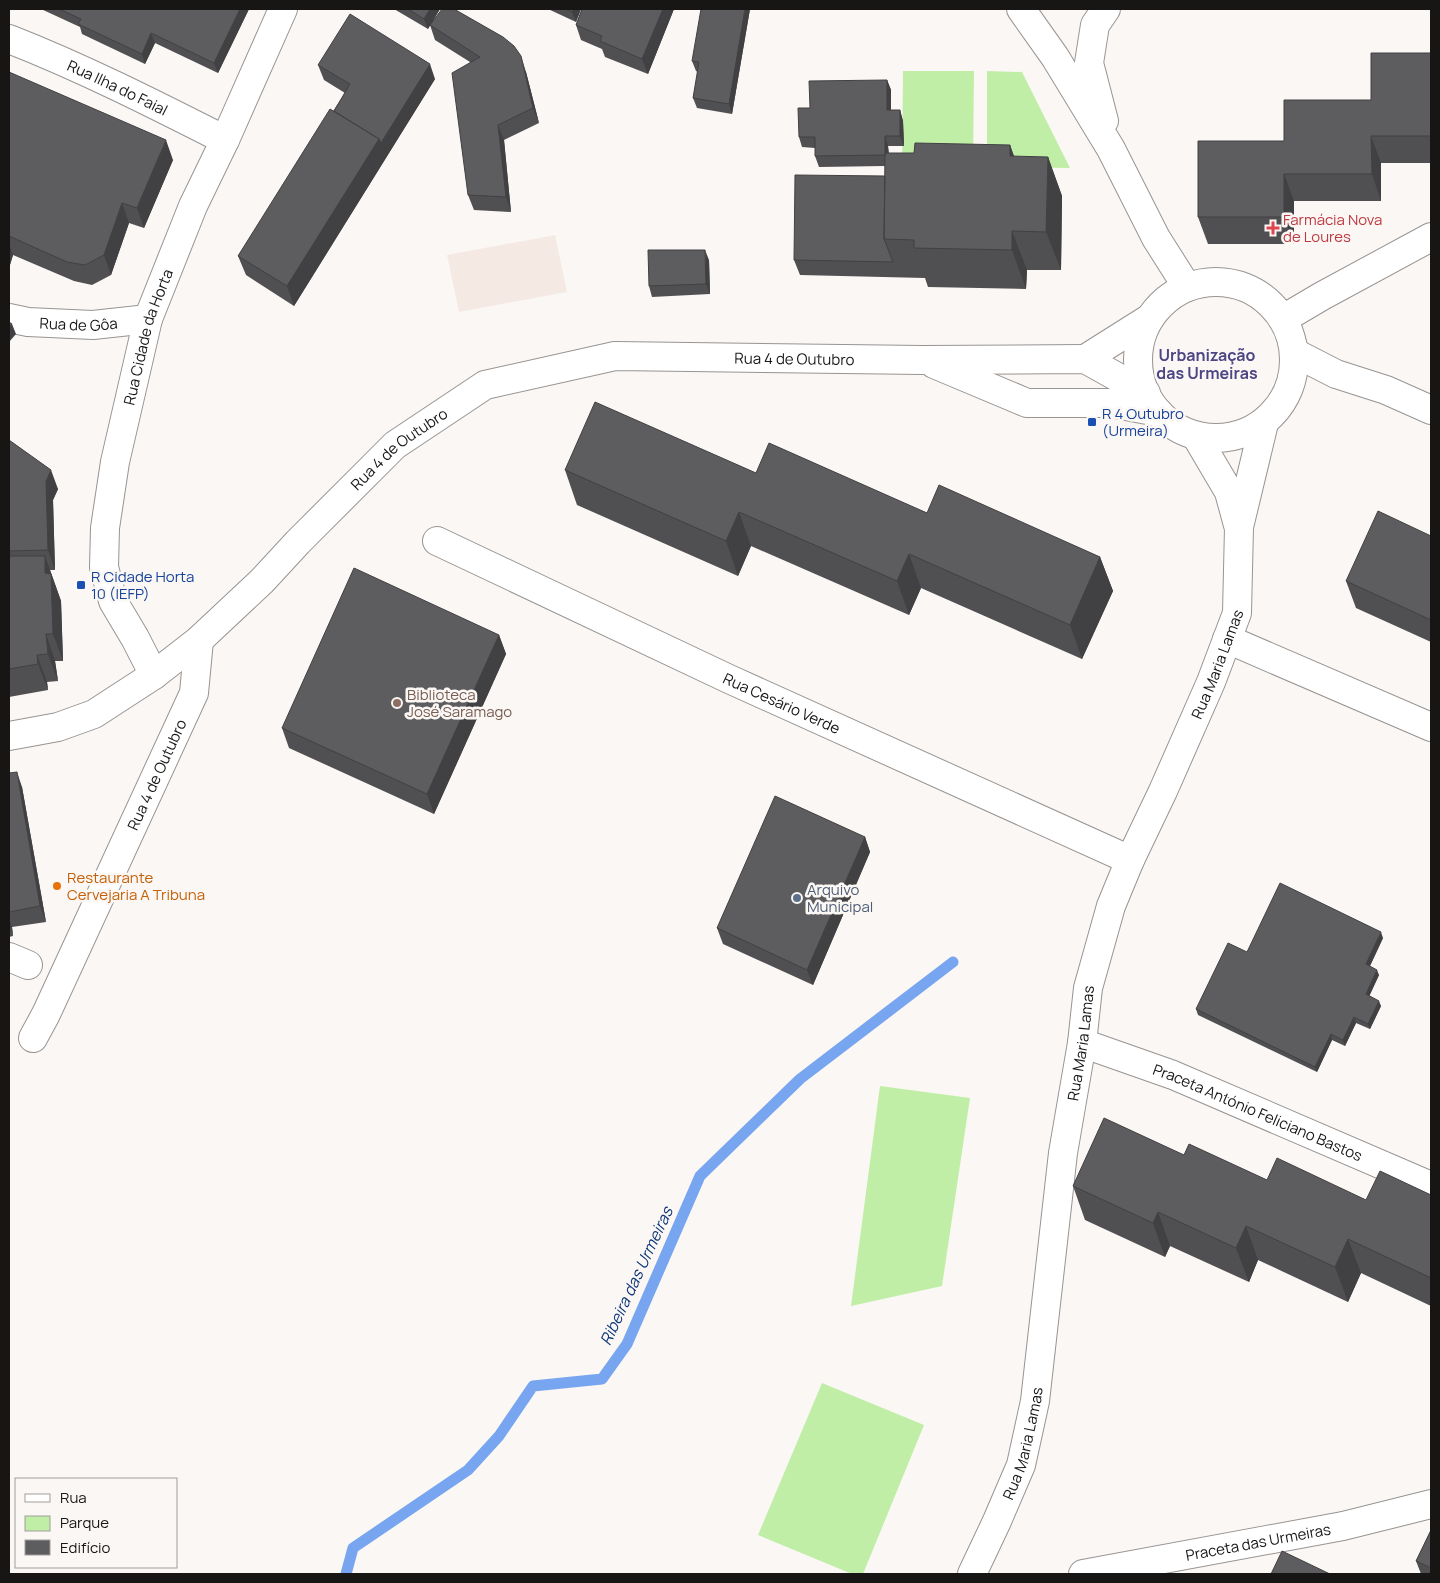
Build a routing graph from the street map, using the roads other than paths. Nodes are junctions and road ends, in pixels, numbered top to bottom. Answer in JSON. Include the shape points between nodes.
{"nodes":[{"id":1,"x":283,"y":9,"type":"edge"},
{"id":2,"x":1021,"y":9,"type":"edge"},
{"id":3,"x":1039,"y":9,"type":"edge"},
{"id":4,"x":1097,"y":14,"type":"edge"},
{"id":5,"x":9,"y":39,"type":"edge"},
{"id":6,"x":1055,"y":57,"type":"junction"},
{"id":7,"x":224,"y":140,"type":"junction"},
{"id":8,"x":1111,"y":149,"type":"junction"},
{"id":9,"x":1431,"y":237,"type":"edge"},
{"id":10,"x":1187,"y":287,"type":"junction"},
{"id":11,"x":9,"y":318,"type":"edge"},
{"id":12,"x":1150,"y":318,"type":"junction"},
{"id":13,"x":148,"y":319,"type":"junction"},
{"id":14,"x":1283,"y":319,"type":"junction"},
{"id":15,"x":1295,"y":353,"type":"junction"},
{"id":16,"x":1085,"y":359,"type":"junction"},
{"id":17,"x":923,"y":360,"type":"junction"},
{"id":18,"x":1336,"y":374,"type":"junction"},
{"id":19,"x":1152,"y":403,"type":"junction"},
{"id":20,"x":1282,"y":404,"type":"junction"},
{"id":21,"x":1431,"y":410,"type":"edge"},
{"id":22,"x":1264,"y":423,"type":"junction"},
{"id":23,"x":1196,"y":436,"type":"junction"},
{"id":24,"x":1239,"y":527,"type":"junction"},
{"id":25,"x":437,"y":541,"type":"dead end"},
{"id":26,"x":1227,"y":639,"type":"junction"},
{"id":27,"x":199,"y":640,"type":"junction"},
{"id":28,"x":154,"y":675,"type":"junction"},
{"id":29,"x":1431,"y":727,"type":"edge"},
{"id":30,"x":9,"y":736,"type":"edge"},
{"id":31,"x":1130,"y":860,"type":"junction"},
{"id":32,"x":34,"y":1038,"type":"dead end"},
{"id":33,"x":1082,"y":1043,"type":"junction"},
{"id":34,"x":1431,"y":1186,"type":"edge"},
{"id":35,"x":1431,"y":1504,"type":"edge"},
{"id":36,"x":972,"y":1574,"type":"edge"},
{"id":37,"x":1083,"y":1574,"type":"edge"}],
"edges":[{"from":1,"to":7,"type":"street","name":"Rua Cidade da Horta"},
{"from":2,"to":6,"type":"street"},
{"from":3,"to":6,"type":"street"},
{"from":4,"to":8,"type":"street","via":[[1089,63]]},
{"from":5,"to":7,"type":"street","name":"Rua Ilha do Faial","via":[[148,101]]},
{"from":6,"to":8,"type":"street"},
{"from":7,"to":13,"type":"street","name":"Rua Cidade da Horta","via":[[193,206]]},
{"from":8,"to":10,"type":"street","via":[[1156,238]]},
{"from":9,"to":14,"type":"street"},
{"from":10,"to":12,"type":"street","via":[[1166,300]]},
{"from":10,"to":14,"type":"street","via":[[1214,281],[1241,285],[1265,298]]},
{"from":11,"to":13,"type":"street","name":"Rua de Gôa","via":[[93,325]]},
{"from":12,"to":16,"type":"street"},
{"from":12,"to":19,"type":"street","via":[[1140,342],[1139,369]]},
{"from":13,"to":28,"type":"street","name":"Rua Cidade da Horta","via":[[115,462],[105,528],[104,567],[113,600]]},
{"from":14,"to":15,"type":"street"},
{"from":15,"to":18,"type":"street"},
{"from":15,"to":20,"type":"street","via":[[1293,380]]},
{"from":16,"to":17,"type":"street","name":"Rua 4 de Outubro"},
{"from":16,"to":19,"type":"street"},
{"from":17,"to":19,"type":"street","via":[[1027,403]]},
{"from":17,"to":27,"type":"street","name":"Rua 4 de Outubro","via":[[615,356],[485,384],[395,445],[262,581]]},
{"from":18,"to":20,"type":"street"},
{"from":18,"to":21,"type":"street","via":[[1386,390]]},
{"from":19,"to":23,"type":"street","via":[[1176,427]]},
{"from":20,"to":22,"type":"street"},
{"from":22,"to":23,"type":"street","via":[[1240,435]]},
{"from":22,"to":24,"type":"street","name":"Rua Maria Lamas"},
{"from":23,"to":24,"type":"street","name":"Rua Maria Lamas","via":[[1229,492]]},
{"from":24,"to":26,"type":"street","name":"Rua Maria Lamas","via":[[1237,613]]},
{"from":25,"to":31,"type":"street","name":"Rua Cesário Verde","via":[[729,679]]},
{"from":26,"to":29,"type":"street"},
{"from":26,"to":31,"type":"street","name":"Rua Maria Lamas","via":[[1203,700]]},
{"from":27,"to":28,"type":"street"},
{"from":27,"to":32,"type":"street","name":"Rua 4 de Outubro","via":[[194,693]]},
{"from":28,"to":30,"type":"street","via":[[94,714],[58,727]]},
{"from":31,"to":33,"type":"street","name":"Rua Maria Lamas","via":[[1111,906],[1088,988]]},
{"from":33,"to":34,"type":"street","name":"Praceta António Feliciano Bastos","via":[[1173,1075]]},
{"from":33,"to":36,"type":"street","name":"Rua Maria Lamas","via":[[1063,1153],[1035,1401],[1021,1464]]},
{"from":35,"to":37,"type":"street","name":"Praceta das Urmeiras","via":[[1343,1526]]}]}
